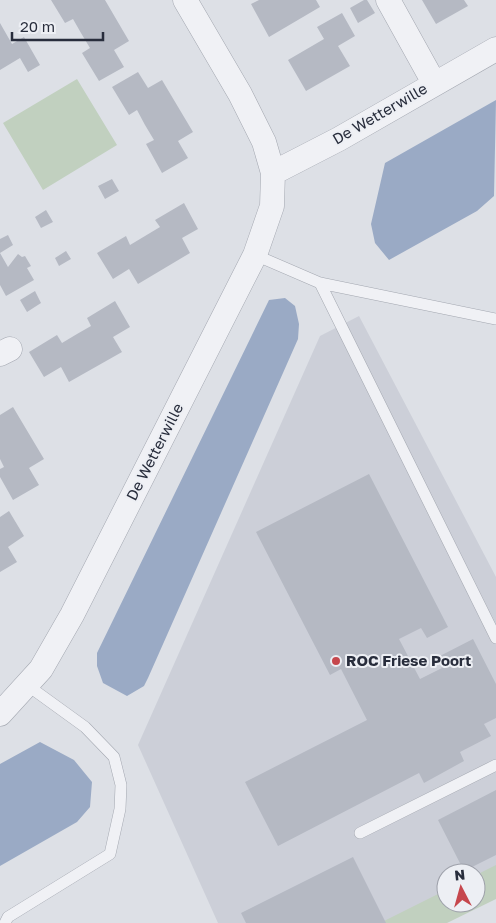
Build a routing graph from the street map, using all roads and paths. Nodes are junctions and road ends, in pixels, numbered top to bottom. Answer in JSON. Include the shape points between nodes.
{"nodes":[{"id":1,"x":185,"y":0,"type":"edge"},
{"id":2,"x":388,"y":0,"type":"edge"},
{"id":3,"x":496,"y":49,"type":"edge"},
{"id":4,"x":434,"y":83,"type":"junction"},
{"id":5,"x":273,"y":173,"type":"junction"},
{"id":6,"x":256,"y":255,"type":"junction"},
{"id":7,"x":320,"y":284,"type":"junction"},
{"id":8,"x":496,"y":319,"type":"edge"},
{"id":9,"x":496,"y":638,"type":"edge"},
{"id":10,"x":27,"y":685,"type":"junction"},
{"id":11,"x":0,"y":714,"type":"edge"},
{"id":12,"x":496,"y":766,"type":"edge"},
{"id":13,"x":360,"y":833,"type":"dead end"},
{"id":14,"x":5,"y":923,"type":"edge"}],
"edges":[{"from":1,"to":5,"type":"street","name":"De Wetterwille","via":[[240,94],[264,142]]},
{"from":2,"to":4,"type":"street","name":"De Wetterwille"},
{"from":3,"to":4,"type":"street","name":"De Wetterwille"},
{"from":4,"to":5,"type":"street","name":"De Wetterwille","via":[[339,139]]},
{"from":5,"to":6,"type":"street","name":"De Wetterwille","via":[[272,206]]},
{"from":6,"to":7,"type":"lane"},
{"from":6,"to":10,"type":"street","name":"De Wetterwille","via":[[72,615],[41,669]]},
{"from":7,"to":8,"type":"lane"},
{"from":7,"to":9,"type":"lane"},
{"from":10,"to":11,"type":"street","name":"De Wetterwille"},
{"from":10,"to":14,"type":"lane","via":[[85,727],[114,757],[121,785],[120,809],[110,854],[8,917]]},
{"from":12,"to":13,"type":"lane"}]}
